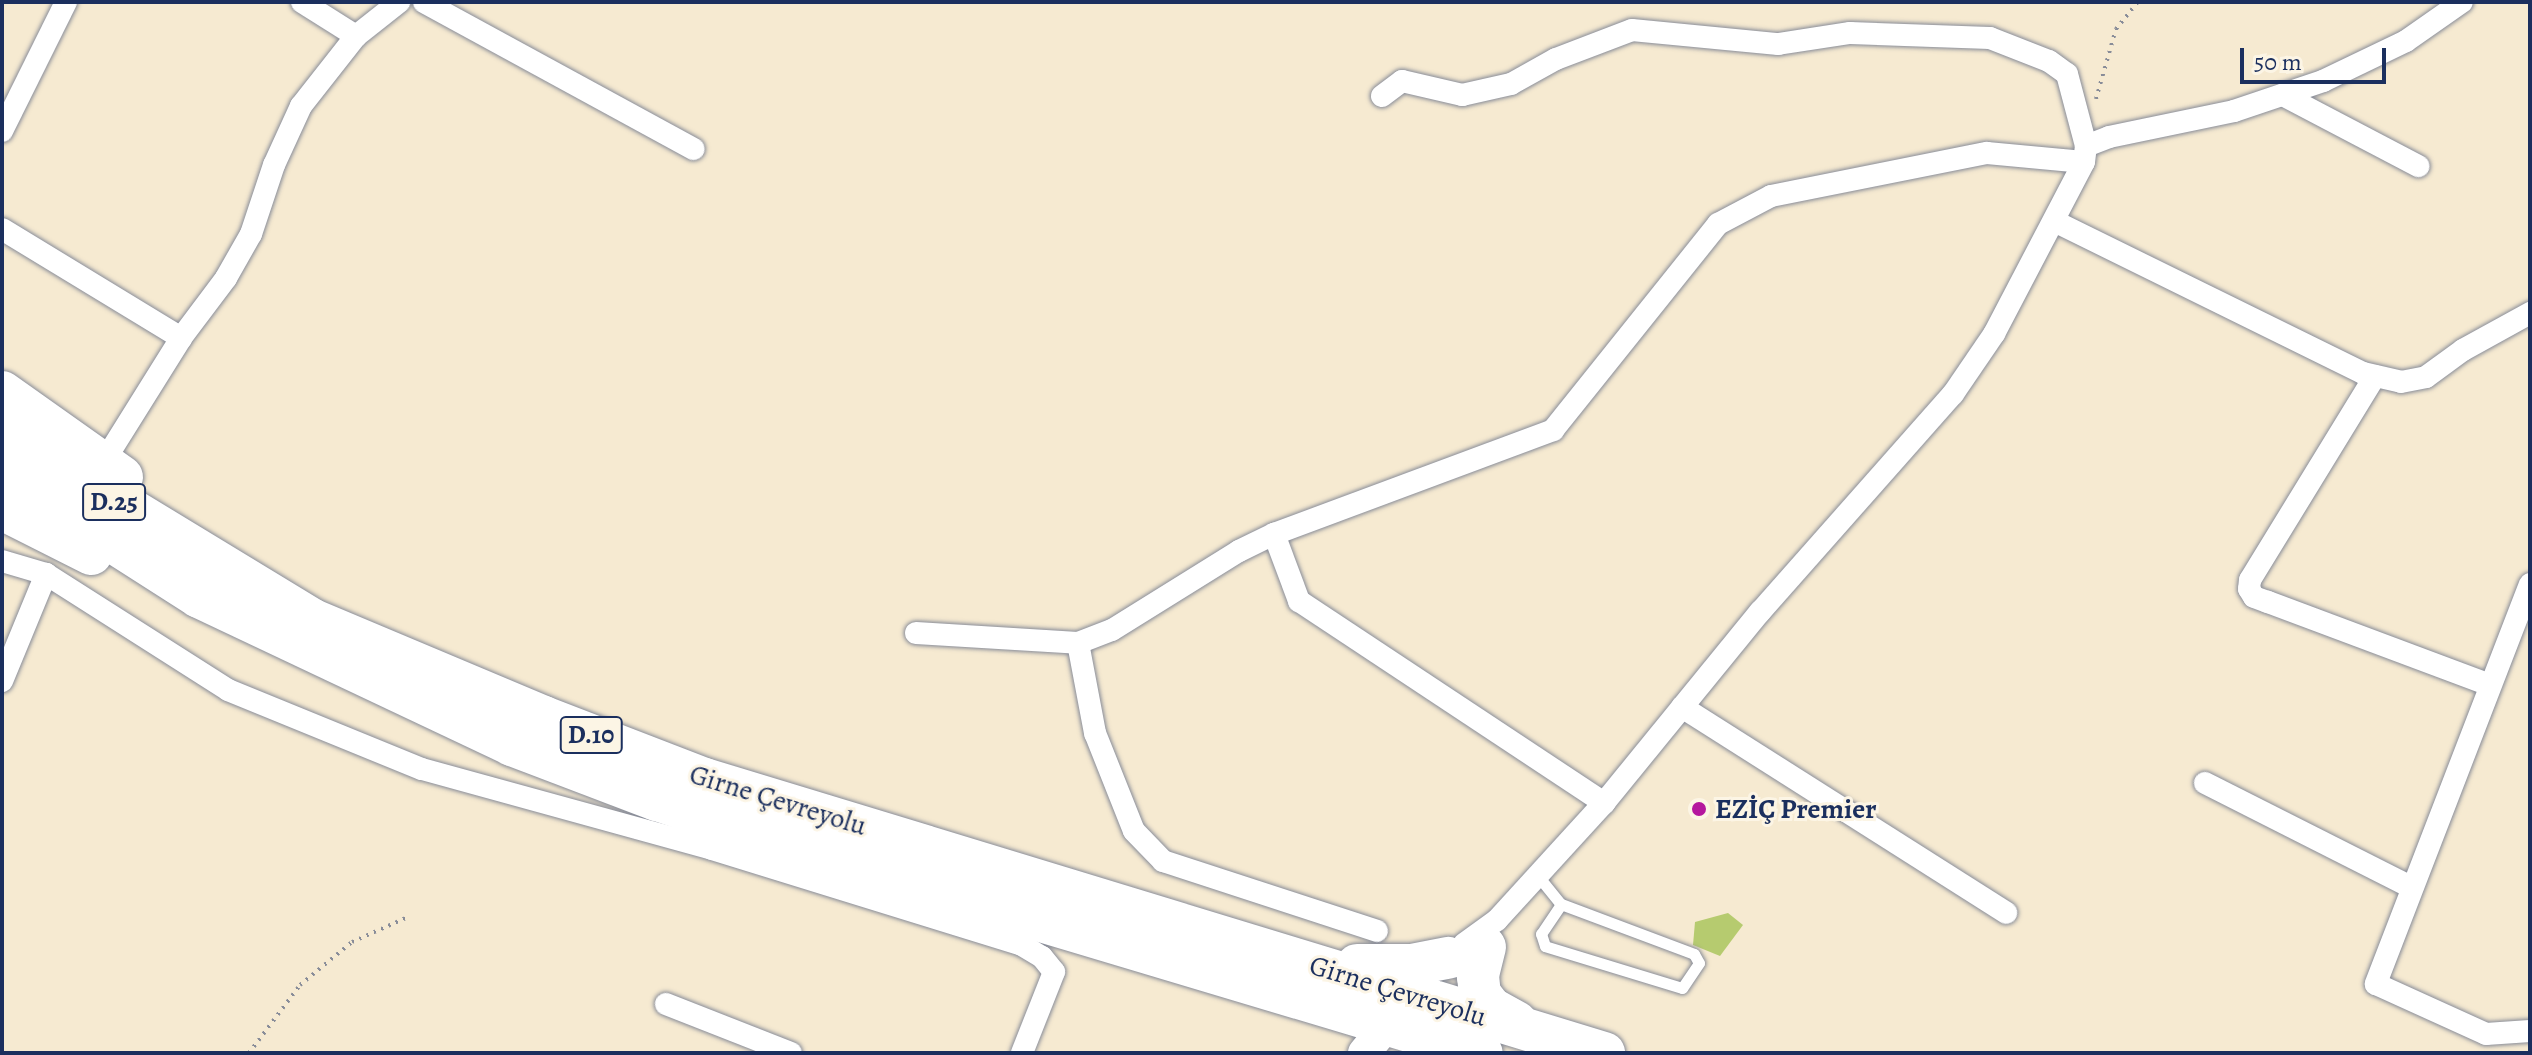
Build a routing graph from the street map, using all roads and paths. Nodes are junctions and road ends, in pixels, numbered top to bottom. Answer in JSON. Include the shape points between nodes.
{"nodes":[{"id":1,"x":66,"y":2,"type":"edge"},
{"id":2,"x":302,"y":2,"type":"edge"},
{"id":3,"x":399,"y":2,"type":"edge"},
{"id":4,"x":424,"y":2,"type":"edge"},
{"id":5,"x":2138,"y":2,"type":"edge"},
{"id":6,"x":2462,"y":2,"type":"edge"},
{"id":7,"x":356,"y":36,"type":"junction"},
{"id":8,"x":2283,"y":95,"type":"junction"},
{"id":9,"x":1382,"y":96,"type":"dead end"},
{"id":10,"x":2,"y":131,"type":"edge"},
{"id":11,"x":694,"y":149,"type":"dead end"},
{"id":12,"x":2089,"y":150,"type":"junction"},
{"id":13,"x":2418,"y":166,"type":"dead end"},
{"id":14,"x":2054,"y":221,"type":"junction"},
{"id":15,"x":2,"y":229,"type":"edge"},
{"id":16,"x":2530,"y":313,"type":"edge"},
{"id":17,"x":181,"y":338,"type":"junction"},
{"id":18,"x":2375,"y":376,"type":"junction"},
{"id":19,"x":2,"y":392,"type":"edge"},
{"id":20,"x":2,"y":431,"type":"edge"},
{"id":21,"x":103,"y":463,"type":"junction"},
{"id":22,"x":2,"y":471,"type":"edge"},
{"id":23,"x":2,"y":509,"type":"edge"},
{"id":24,"x":1274,"y":534,"type":"junction"},
{"id":25,"x":2,"y":561,"type":"edge"},
{"id":26,"x":229,"y":568,"type":"junction"},
{"id":27,"x":46,"y":574,"type":"junction"},
{"id":28,"x":2530,"y":584,"type":"edge"},
{"id":29,"x":199,"y":597,"type":"junction"},
{"id":30,"x":916,"y":633,"type":"dead end"},
{"id":31,"x":1078,"y":643,"type":"junction"},
{"id":32,"x":2,"y":681,"type":"edge"},
{"id":33,"x":2490,"y":685,"type":"junction"},
{"id":34,"x":1682,"y":707,"type":"junction"},
{"id":35,"x":2205,"y":783,"type":"dead end"},
{"id":36,"x":1604,"y":803,"type":"junction"},
{"id":37,"x":1538,"y":876,"type":"junction"},
{"id":38,"x":2411,"y":887,"type":"junction"},
{"id":39,"x":1561,"y":904,"type":"junction"},
{"id":40,"x":2006,"y":913,"type":"dead end"},
{"id":41,"x":408,"y":917,"type":"dead end"},
{"id":42,"x":1377,"y":931,"type":"dead end"},
{"id":43,"x":1477,"y":942,"type":"junction"},
{"id":44,"x":1312,"y":965,"type":"junction"},
{"id":45,"x":666,"y":1004,"type":"dead end"},
{"id":46,"x":1403,"y":1027,"type":"edge"},
{"id":47,"x":2530,"y":1031,"type":"edge"},
{"id":48,"x":1533,"y":1033,"type":"junction"},
{"id":49,"x":249,"y":1053,"type":"edge"},
{"id":50,"x":791,"y":1053,"type":"edge"},
{"id":51,"x":1022,"y":1053,"type":"edge"},
{"id":52,"x":1482,"y":1053,"type":"edge"},
{"id":53,"x":1604,"y":1053,"type":"edge"}],
"edges":[{"from":1,"to":10,"type":"street"},
{"from":2,"to":7,"type":"street"},
{"from":3,"to":7,"type":"street"},
{"from":4,"to":11,"type":"street"},
{"from":5,"to":12,"type":"path","via":[[2116,29],[2095,102]]},
{"from":6,"to":8,"type":"street","via":[[2406,41]]},
{"from":7,"to":17,"type":"street","via":[[301,106],[251,234]]},
{"from":8,"to":12,"type":"street"},
{"from":8,"to":13,"type":"street"},
{"from":9,"to":12,"type":"street","via":[[1402,81],[1462,95],[1511,84],[1556,59],[1632,30],[1778,44],[1850,33],[1990,38],[2049,61],[2067,74]]},
{"from":12,"to":14,"type":"street"},
{"from":12,"to":24,"type":"street","via":[[1987,153],[1771,196],[1718,224],[1553,430]]},
{"from":14,"to":18,"type":"street"},
{"from":14,"to":34,"type":"street","via":[[1994,334],[1953,394]]},
{"from":15,"to":17,"type":"street"},
{"from":16,"to":18,"type":"street","via":[[2426,377],[2401,382]]},
{"from":17,"to":21,"type":"street"},
{"from":18,"to":33,"type":"street","via":[[2249,589],[2254,597]]},
{"from":19,"to":21,"type":"highway","number":"D.10"},
{"from":20,"to":26,"type":"highway","name":"Girne Çevreyolu","number":"D.25"},
{"from":21,"to":26,"type":"highway","number":"D.10","via":[[166,510]]},
{"from":22,"to":29,"type":"highway","name":"Girne Çevreyolu","number":"D.25"},
{"from":23,"to":29,"type":"highway","number":"D.10","via":[[130,575]]},
{"from":24,"to":31,"type":"street","via":[[1112,630]]},
{"from":24,"to":36,"type":"street","via":[[1299,601]]},
{"from":25,"to":27,"type":"street"},
{"from":26,"to":44,"type":"highway","name":"Girne Çevreyolu","number":"D.10","via":[[311,619],[411,664],[705,779]]},
{"from":27,"to":32,"type":"street"},
{"from":27,"to":51,"type":"street","via":[[228,690],[335,736],[422,769],[712,849],[1022,945],[1054,972]]},
{"from":28,"to":33,"type":"street"},
{"from":29,"to":46,"type":"highway","name":"Girne Çevreyolu","number":"D.10","via":[[512,745],[657,800],[955,897]]},
{"from":30,"to":31,"type":"street"},
{"from":31,"to":42,"type":"street","via":[[1095,733],[1134,831],[1163,861]]},
{"from":33,"to":38,"type":"street"},
{"from":34,"to":36,"type":"street"},
{"from":34,"to":40,"type":"street"},
{"from":35,"to":38,"type":"street"},
{"from":36,"to":37,"type":"street"},
{"from":37,"to":39,"type":"lane"},
{"from":37,"to":43,"type":"street"},
{"from":38,"to":47,"type":"street","via":[[2376,984],[2486,1034]]},
{"from":39,"to":39,"type":"lane","via":[[1694,954],[1699,963],[1682,988],[1545,946],[1541,934]]},
{"from":41,"to":49,"type":"path","via":[[352,942],[300,985]]},
{"from":43,"to":44,"type":"highway","via":[[1411,965]]},
{"from":43,"to":46,"type":"street"},
{"from":43,"to":46,"type":"street"},
{"from":43,"to":48,"type":"highway","via":[[1480,994],[1491,1008]]},
{"from":44,"to":46,"type":"highway","name":"Girne Çevreyolu","number":"D.10"},
{"from":45,"to":50,"type":"street"},
{"from":46,"to":48,"type":"highway","name":"Girne Çevreyolu","number":"D.10"},
{"from":46,"to":52,"type":"highway","name":"Girne Çevreyolu","number":"D.10"},
{"from":48,"to":53,"type":"highway","name":"Girne Çevreyolu","number":"D.10"}]}
